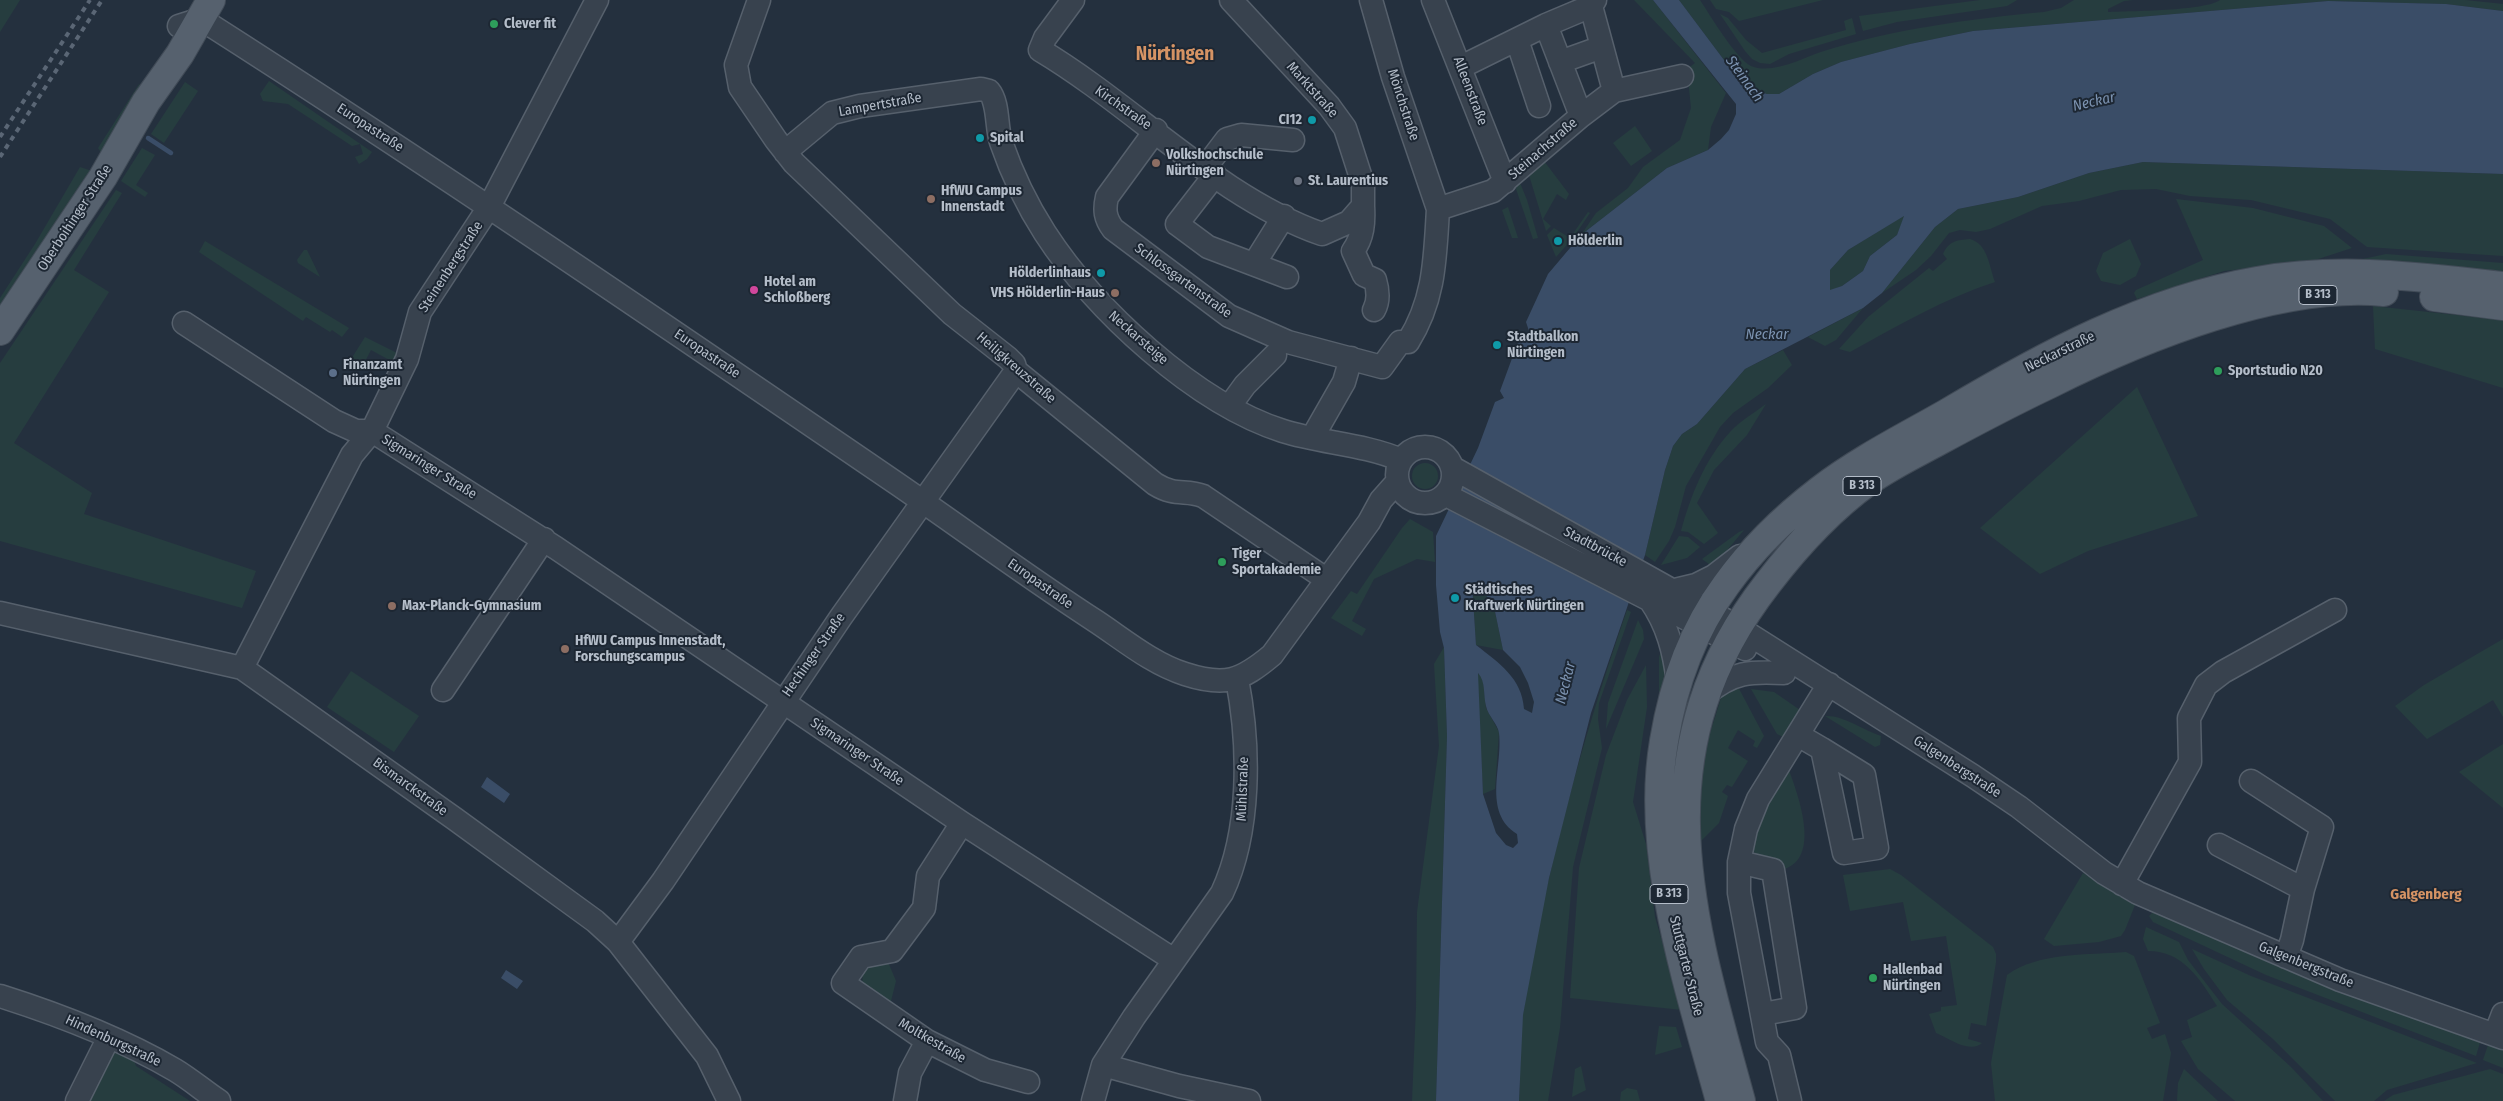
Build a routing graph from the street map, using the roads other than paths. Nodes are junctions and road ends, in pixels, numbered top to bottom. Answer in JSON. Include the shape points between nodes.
{"nodes":[{"id":1,"x":597,"y":0,"type":"edge"},
{"id":2,"x":759,"y":0,"type":"edge"},
{"id":3,"x":1073,"y":0,"type":"edge"},
{"id":4,"x":1372,"y":0,"type":"edge"},
{"id":5,"x":1433,"y":0,"type":"edge"},
{"id":6,"x":1233,"y":2,"type":"edge"},
{"id":7,"x":1582,"y":4,"type":"edge"},
{"id":8,"x":196,"y":9,"type":"edge"},
{"id":9,"x":1546,"y":24,"type":"junction"},
{"id":10,"x":1518,"y":40,"type":"junction"},
{"id":11,"x":1602,"y":47,"type":"junction"},
{"id":12,"x":1560,"y":62,"type":"junction"},
{"id":13,"x":1460,"y":67,"type":"junction"},
{"id":14,"x":1682,"y":76,"type":"dead end"},
{"id":15,"x":988,"y":91,"type":"joint"},
{"id":16,"x":1614,"y":91,"type":"junction"},
{"id":17,"x":1539,"y":106,"type":"dead end"},
{"id":18,"x":1580,"y":116,"type":"junction"},
{"id":19,"x":1156,"y":130,"type":"junction"},
{"id":20,"x":1293,"y":140,"type":"dead end"},
{"id":21,"x":785,"y":152,"type":"junction"},
{"id":22,"x":1210,"y":172,"type":"junction"},
{"id":23,"x":1505,"y":182,"type":"junction"},
{"id":24,"x":1363,"y":206,"type":"junction"},
{"id":25,"x":489,"y":207,"type":"junction"},
{"id":26,"x":1438,"y":209,"type":"junction"},
{"id":27,"x":1284,"y":216,"type":"junction"},
{"id":28,"x":1254,"y":264,"type":"junction"},
{"id":29,"x":1287,"y":276,"type":"dead end"},
{"id":30,"x":2503,"y":286,"type":"edge"},
{"id":31,"x":2503,"y":306,"type":"edge"},
{"id":32,"x":1374,"y":310,"type":"dead end"},
{"id":33,"x":2127,"y":320,"type":"junction"},
{"id":34,"x":184,"y":323,"type":"dead end"},
{"id":35,"x":0,"y":331,"type":"edge"},
{"id":36,"x":2139,"y":344,"type":"junction"},
{"id":37,"x":1275,"y":355,"type":"dead end"},
{"id":38,"x":1351,"y":358,"type":"junction"},
{"id":39,"x":1382,"y":367,"type":"joint"},
{"id":40,"x":1016,"y":371,"type":"junction"},
{"id":41,"x":1229,"y":407,"type":"junction"},
{"id":42,"x":372,"y":431,"type":"junction"},
{"id":43,"x":1312,"y":438,"type":"junction"},
{"id":44,"x":1456,"y":470,"type":"junction"},
{"id":45,"x":1399,"y":471,"type":"junction"},
{"id":46,"x":1448,"y":496,"type":"junction"},
{"id":47,"x":1410,"y":500,"type":"junction"},
{"id":48,"x":923,"y":502,"type":"junction"},
{"id":49,"x":1369,"y":522,"type":"junction"},
{"id":50,"x":544,"y":539,"type":"junction"},
{"id":51,"x":1762,"y":545,"type":"junction"},
{"id":52,"x":1788,"y":557,"type":"junction"},
{"id":53,"x":1326,"y":579,"type":"junction"},
{"id":54,"x":1661,"y":590,"type":"junction"},
{"id":55,"x":2335,"y":610,"type":"dead end"},
{"id":56,"x":0,"y":613,"type":"edge"},
{"id":57,"x":1706,"y":618,"type":"junction"},
{"id":58,"x":1733,"y":632,"type":"junction"},
{"id":59,"x":242,"y":668,"type":"junction"},
{"id":60,"x":1784,"y":673,"type":"junction"},
{"id":61,"x":1238,"y":679,"type":"junction"},
{"id":62,"x":1678,"y":682,"type":"junction"},
{"id":63,"x":443,"y":690,"type":"dead end"},
{"id":64,"x":1825,"y":690,"type":"junction"},
{"id":65,"x":1706,"y":694,"type":"junction"},
{"id":66,"x":782,"y":702,"type":"junction"},
{"id":67,"x":1798,"y":735,"type":"junction"},
{"id":68,"x":1822,"y":749,"type":"dead end"},
{"id":69,"x":2251,"y":781,"type":"dead end"},
{"id":70,"x":962,"y":823,"type":"junction"},
{"id":71,"x":2219,"y":845,"type":"dead end"},
{"id":72,"x":1738,"y":862,"type":"junction"},
{"id":73,"x":2122,"y":884,"type":"junction"},
{"id":74,"x":2303,"y":888,"type":"junction"},
{"id":75,"x":618,"y":942,"type":"junction"},
{"id":76,"x":2286,"y":957,"type":"junction"},
{"id":77,"x":1174,"y":960,"type":"junction"},
{"id":78,"x":0,"y":996,"type":"edge"},
{"id":79,"x":1763,"y":1014,"type":"junction"},
{"id":80,"x":2503,"y":1014,"type":"edge"},
{"id":81,"x":109,"y":1037,"type":"junction"},
{"id":82,"x":2499,"y":1037,"type":"edge"},
{"id":83,"x":927,"y":1041,"type":"junction"},
{"id":84,"x":1103,"y":1065,"type":"junction"},
{"id":85,"x":1028,"y":1082,"type":"dead end"},
{"id":86,"x":77,"y":1101,"type":"edge"},
{"id":87,"x":219,"y":1101,"type":"edge"},
{"id":88,"x":729,"y":1101,"type":"edge"},
{"id":89,"x":905,"y":1101,"type":"edge"},
{"id":90,"x":1093,"y":1101,"type":"edge"},
{"id":91,"x":1249,"y":1101,"type":"edge"},
{"id":92,"x":1720,"y":1101,"type":"edge"},
{"id":93,"x":1741,"y":1101,"type":"edge"},
{"id":94,"x":1790,"y":1101,"type":"edge"}],
"edges":[{"from":1,"to":25,"type":"street","name":"Steinenbergstraße"},
{"from":2,"to":21,"type":"street","name":"Heiligkreuzstraße","via":[[736,65],[740,87]]},
{"from":3,"to":19,"type":"street","name":"Kirchstraße","via":[[1040,50]]},
{"from":4,"to":26,"type":"street","name":"Mönchstraße","via":[[1393,77]]},
{"from":5,"to":13,"type":"street","name":"Alleenstraße"},
{"from":6,"to":24,"type":"street","name":"Marktstraße","via":[[1329,106],[1345,128],[1363,184]]},
{"from":7,"to":9,"type":"street"},
{"from":7,"to":11,"type":"street"},
{"from":8,"to":25,"type":"street","name":"Europastraße"},
{"from":8,"to":35,"type":"main road","name":"Oberboihinger Straße","via":[[180,54]]},
{"from":9,"to":10,"type":"street"},
{"from":9,"to":12,"type":"street","name":"Steinachstraße"},
{"from":10,"to":13,"type":"street"},
{"from":10,"to":17,"type":"street"},
{"from":11,"to":12,"type":"street"},
{"from":11,"to":16,"type":"street"},
{"from":12,"to":18,"type":"street","name":"Steinachstraße"},
{"from":13,"to":23,"type":"street","name":"Alleenstraße"},
{"from":14,"to":16,"type":"street","name":"Steinachstraße"},
{"from":15,"to":21,"type":"street","name":"Lampertstraße","via":[[981,89],[860,106],[832,113]]},
{"from":15,"to":41,"type":"street","name":"Neckarsteige","via":[[993,98],[1000,139],[1024,196],[1075,276],[1126,329],[1185,378]]},
{"from":16,"to":18,"type":"street","name":"Steinachstraße"},
{"from":18,"to":23,"type":"street","name":"Steinachstraße"},
{"from":19,"to":22,"type":"street","name":"Kirchstraße"},
{"from":19,"to":38,"type":"street","name":"Schlossgartenstraße","via":[[1107,197],[1104,208],[1106,220],[1113,229],[1229,316],[1288,342]]},
{"from":20,"to":22,"type":"street","via":[[1241,135],[1227,139]]},
{"from":21,"to":40,"type":"street","name":"Heiligkreuzstraße","via":[[952,314],[1008,358]]},
{"from":22,"to":27,"type":"street","name":"Kirchstraße","via":[[1243,195]]},
{"from":22,"to":28,"type":"street","via":[[1178,224],[1208,247]]},
{"from":23,"to":26,"type":"street","via":[[1493,191]]},
{"from":24,"to":27,"type":"street","name":"Kirchstraße","via":[[1349,222],[1322,234]]},
{"from":24,"to":32,"type":"street","name":"Marktstraße","via":[[1360,242],[1353,251],[1364,275],[1375,280],[1378,288]]},
{"from":25,"to":42,"type":"street","name":"Steinenbergstraße","via":[[420,312],[407,359]]},
{"from":25,"to":48,"type":"street","name":"Europastraße"},
{"from":26,"to":39,"type":"street","name":"Mönchstraße","via":[[1433,283],[1426,303],[1408,342],[1400,342]]},
{"from":27,"to":28,"type":"street"},
{"from":28,"to":29,"type":"street"},
{"from":30,"to":33,"type":"main road","name":"Neckarstraße","number":"B 313","via":[[2382,273],[2302,275],[2211,290]]},
{"from":31,"to":36,"type":"main road","name":"Neckarstraße","number":"B 313","via":[[2375,291],[2337,292],[2288,298],[2225,313]]},
{"from":33,"to":36,"type":"main road"},
{"from":33,"to":51,"type":"main road","name":"Neckarstraße","number":"B 313","via":[[1990,387],[1848,471],[1807,501]]},
{"from":34,"to":42,"type":"street","name":"Sigmaringer Straße","via":[[334,420],[356,431]]},
{"from":36,"to":52,"type":"main road","name":"Neckarstraße","number":"B 313","via":[[2057,380],[1893,466],[1843,501]]},
{"from":37,"to":41,"type":"street","via":[[1245,385]]},
{"from":38,"to":39,"type":"street","name":"Schlossgartenstraße"},
{"from":38,"to":43,"type":"street","via":[[1344,382]]},
{"from":40,"to":48,"type":"street","name":"Hechinger Straße"},
{"from":40,"to":53,"type":"street","name":"Heiligkreuzstraße","via":[[1155,484],[1174,493],[1203,496]]},
{"from":41,"to":43,"type":"street","name":"Neckarsteige","via":[[1260,422]]},
{"from":42,"to":50,"type":"street","name":"Sigmaringer Straße"},
{"from":42,"to":59,"type":"street","name":"Steinenbergstraße","via":[[352,455]]},
{"from":43,"to":45,"type":"street","name":"Neckarsteige","via":[[1382,454]]},
{"from":44,"to":45,"type":"street","via":[[1445,454],[1434,448],[1422,447],[1414,449]]},
{"from":44,"to":46,"type":"street"},
{"from":44,"to":54,"type":"street","name":"Stadtbrücke"},
{"from":45,"to":47,"type":"street","via":[[1402,492]]},
{"from":45,"to":49,"type":"street"},
{"from":46,"to":47,"type":"street","via":[[1429,504]]},
{"from":46,"to":54,"type":"street","name":"Stadtbrücke"},
{"from":47,"to":49,"type":"street"},
{"from":48,"to":61,"type":"street","name":"Europastraße","via":[[1155,660],[1182,674],[1210,681]]},
{"from":48,"to":66,"type":"street","name":"Hechinger Straße"},
{"from":49,"to":53,"type":"street"},
{"from":50,"to":63,"type":"street"},
{"from":50,"to":66,"type":"street","name":"Sigmaringer Straße"},
{"from":51,"to":52,"type":"main road"},
{"from":51,"to":54,"type":"street","via":[[1696,585]]},
{"from":51,"to":57,"type":"main road","name":"Neckarstraße","number":"B 313","via":[[1726,585]]},
{"from":52,"to":58,"type":"main road","name":"Neckarstraße","number":"B 313"},
{"from":53,"to":61,"type":"street","via":[[1272,655],[1254,671]]},
{"from":54,"to":57,"type":"street","name":"Stadtbrücke"},
{"from":54,"to":62,"type":"street","via":[[1660,616],[1670,639]]},
{"from":55,"to":73,"type":"street","via":[[2223,672],[2206,685],[2189,718],[2190,762]]},
{"from":56,"to":59,"type":"street","name":"Bismarckstraße"},
{"from":57,"to":58,"type":"street","name":"Stadtbrücke"},
{"from":57,"to":62,"type":"main road","name":"Stuttgarter Straße","number":"B 313"},
{"from":58,"to":60,"type":"street","name":"Galgenbergstraße"},
{"from":58,"to":64,"type":"street","name":"Galgenbergstraße"},
{"from":58,"to":65,"type":"main road","name":"Stuttgarter Straße","number":"B 313"},
{"from":59,"to":75,"type":"street","name":"Bismarckstraße","via":[[595,921]]},
{"from":60,"to":64,"type":"street","name":"Galgenbergstraße"},
{"from":60,"to":65,"type":"street","name":"Galgenbergstraße","via":[[1757,671],[1737,675]]},
{"from":61,"to":77,"type":"street","name":"Mühlstraße","via":[[1244,716],[1242,831],[1231,874],[1222,893]]},
{"from":62,"to":92,"type":"main road","name":"Stuttgarter Straße","number":"B 313","via":[[1664,742],[1659,817],[1668,892],[1679,945]]},
{"from":64,"to":67,"type":"street"},
{"from":64,"to":73,"type":"street","name":"Galgenbergstraße","via":[[1847,713],[1888,722],[2020,807]]},
{"from":65,"to":93,"type":"main road","name":"Stuttgarter Straße","number":"B 313","via":[[1688,769],[1685,825],[1688,864],[1698,937]]},
{"from":66,"to":70,"type":"street","name":"Sigmaringer Straße"},
{"from":66,"to":75,"type":"street","name":"Hechinger Straße"},
{"from":67,"to":68,"type":"street"},
{"from":67,"to":72,"type":"street","via":[[1758,798]]},
{"from":69,"to":74,"type":"street","via":[[2322,827]]},
{"from":70,"to":77,"type":"street","name":"Sigmaringer Straße"},
{"from":70,"to":83,"type":"street","name":"Moltkestraße","via":[[928,876],[924,908],[892,951],[861,957],[843,984]]},
{"from":71,"to":74,"type":"street"},
{"from":72,"to":79,"type":"street","via":[[1740,893]]},
{"from":72,"to":79,"type":"street","via":[[1773,870],[1781,915],[1795,1008]]},
{"from":73,"to":76,"type":"street","name":"Galgenbergstraße"},
{"from":74,"to":76,"type":"street"},
{"from":75,"to":88,"type":"street","name":"Bismarckstraße","via":[[707,1056]]},
{"from":76,"to":82,"type":"street","name":"Galgenbergstraße","via":[[2340,980]]},
{"from":77,"to":84,"type":"street","name":"Mühlstraße"},
{"from":78,"to":81,"type":"street","name":"Hindenburgstraße","via":[[58,1014]]},
{"from":79,"to":94,"type":"street","via":[[1767,1042],[1779,1054]]},
{"from":80,"to":82,"type":"street","name":"Galgenbergstraße"},
{"from":81,"to":86,"type":"street"},
{"from":81,"to":87,"type":"street","name":"Hindenburgstraße","via":[[175,1070]]},
{"from":83,"to":85,"type":"street","name":"Moltkestraße","via":[[985,1070]]},
{"from":83,"to":89,"type":"street","via":[[910,1073]]},
{"from":84,"to":90,"type":"street","name":"Mühlstraße"},
{"from":84,"to":91,"type":"street"}]}
